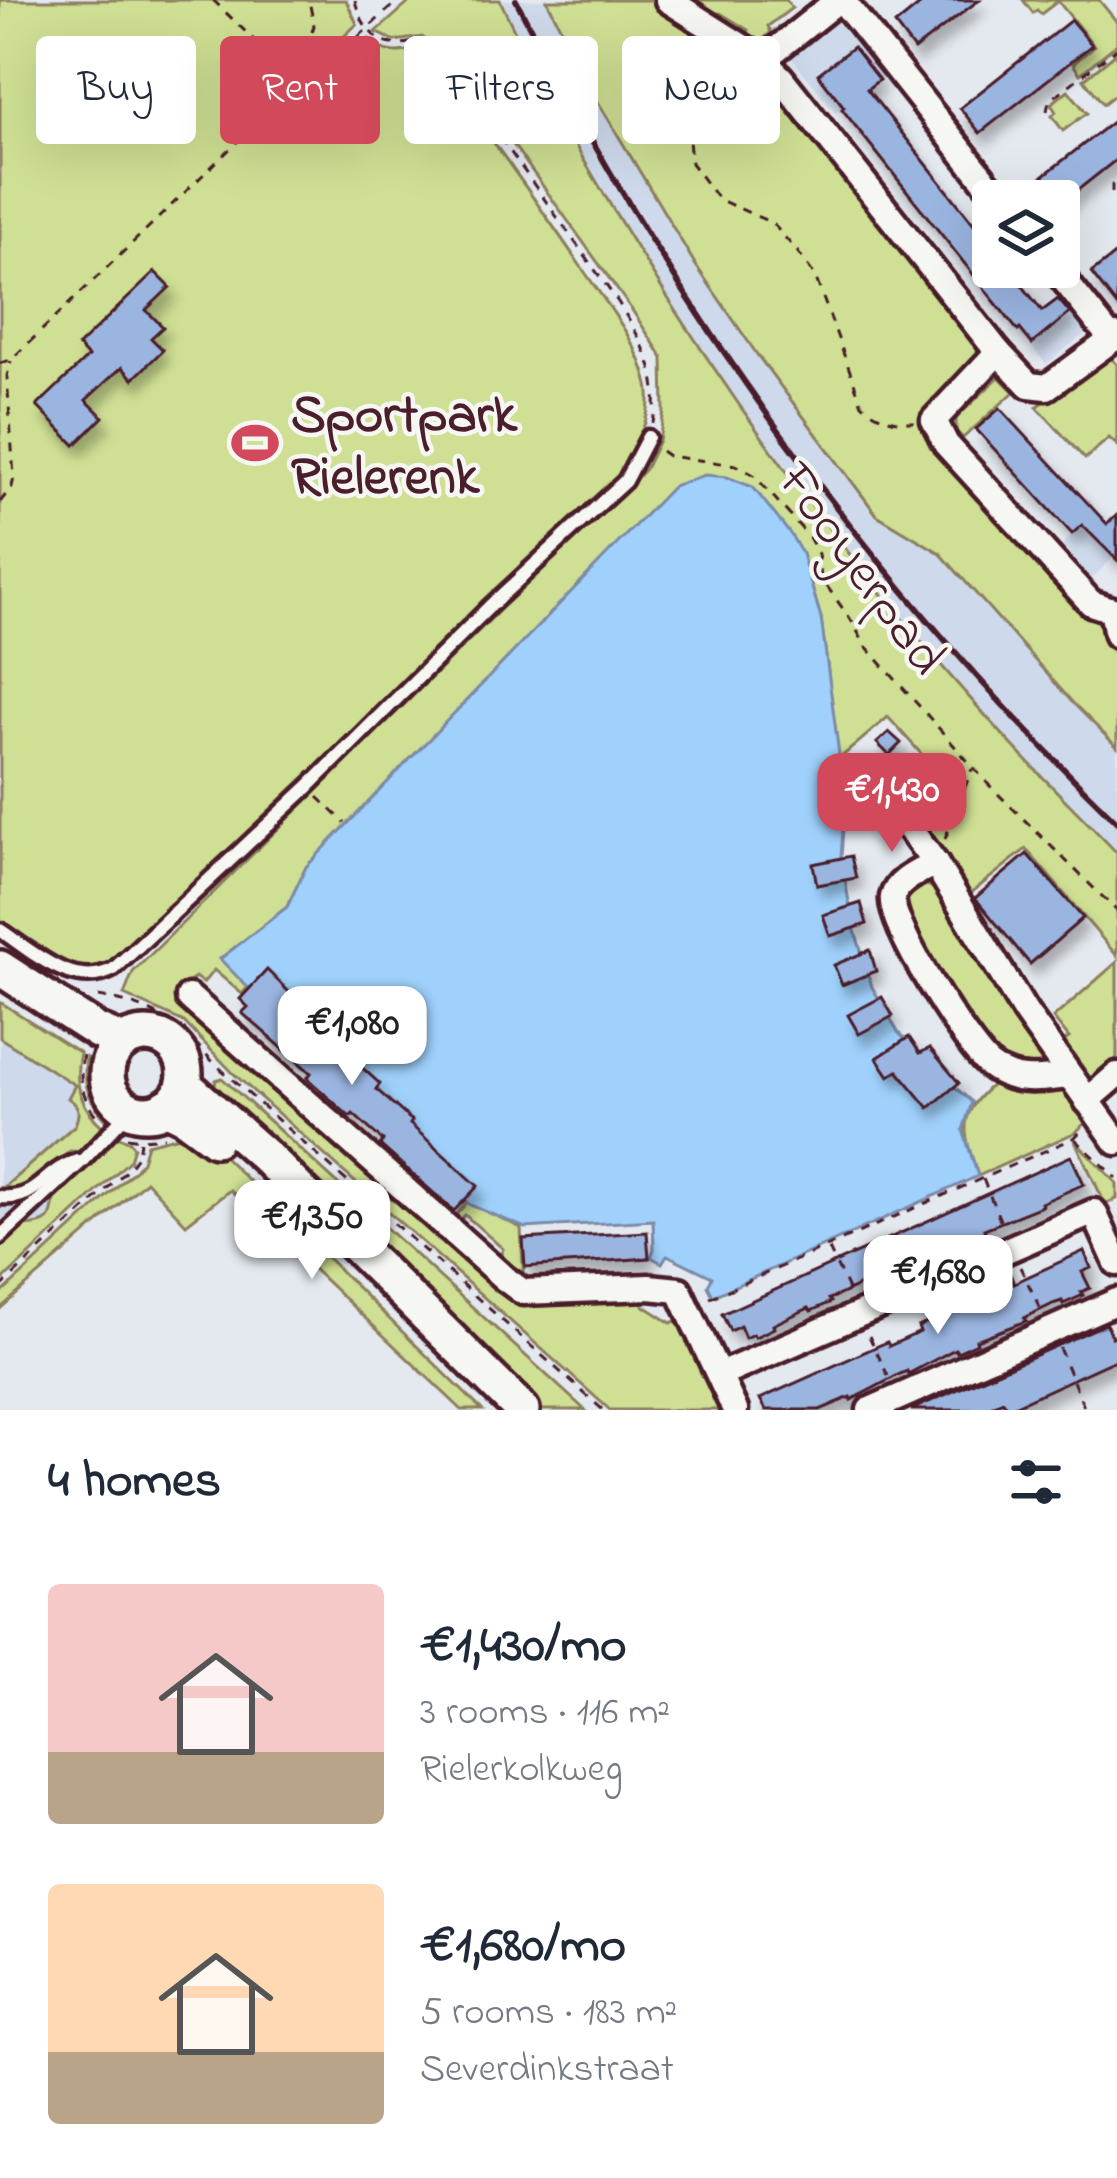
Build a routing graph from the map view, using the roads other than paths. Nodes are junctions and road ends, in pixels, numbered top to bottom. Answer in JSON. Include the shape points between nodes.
{"nodes":[{"id":1,"x":668,"y":0,"type":"edge"},
{"id":2,"x":840,"y":0,"type":"edge"},
{"id":3,"x":725,"y":36,"type":"edge"},
{"id":4,"x":780,"y":38,"type":"edge"},
{"id":5,"x":780,"y":77,"type":"edge"},
{"id":6,"x":984,"y":180,"type":"edge"},
{"id":7,"x":1072,"y":288,"type":"edge"},
{"id":8,"x":1114,"y":338,"type":"edge"},
{"id":9,"x":998,"y":352,"type":"junction"},
{"id":10,"x":648,"y":437,"type":"road end"},
{"id":11,"x":1115,"y":617,"type":"edge"},
{"id":12,"x":897,"y":812,"type":"dead end"},
{"id":13,"x":935,"y":863,"type":"junction"},
{"id":14,"x":0,"y":930,"type":"edge"},
{"id":15,"x":0,"y":968,"type":"edge"},
{"id":16,"x":0,"y":993,"type":"edge"},
{"id":17,"x":189,"y":997,"type":"dead end"},
{"id":18,"x":104,"y":1046,"type":"junction"},
{"id":19,"x":1070,"y":1076,"type":"junction"},
{"id":20,"x":1117,"y":1076,"type":"edge"},
{"id":21,"x":175,"y":1096,"type":"junction"},
{"id":22,"x":1087,"y":1101,"type":"junction"},
{"id":23,"x":127,"y":1126,"type":"junction"},
{"id":24,"x":1117,"y":1142,"type":"edge"},
{"id":25,"x":84,"y":1159,"type":"junction"},
{"id":26,"x":0,"y":1196,"type":"edge"},
{"id":27,"x":0,"y":1237,"type":"edge"},
{"id":28,"x":1114,"y":1257,"type":"edge"},
{"id":29,"x":1117,"y":1301,"type":"edge"},
{"id":30,"x":720,"y":1375,"type":"junction"},
{"id":31,"x":491,"y":1410,"type":"edge"},
{"id":32,"x":522,"y":1410,"type":"edge"},
{"id":33,"x":735,"y":1410,"type":"edge"},
{"id":34,"x":870,"y":1410,"type":"edge"}],
"edges":[{"from":1,"to":3,"type":"street"},
{"from":2,"to":4,"type":"street"},
{"from":2,"to":6,"type":"street"},
{"from":5,"to":9,"type":"street"},
{"from":7,"to":8,"type":"street"},
{"from":8,"to":9,"type":"street","via":[[1047,387],[1029,385]]},
{"from":9,"to":11,"type":"street","via":[[934,420],[946,444],[1091,603]]},
{"from":10,"to":14,"type":"lane","via":[[625,481],[114,968],[76,975]]},
{"from":12,"to":13,"type":"street"},
{"from":13,"to":19,"type":"street"},
{"from":13,"to":19,"type":"street","via":[[901,883],[892,908],[958,1028],[1005,1075]]},
{"from":15,"to":18,"type":"street"},
{"from":16,"to":18,"type":"street"},
{"from":17,"to":30,"type":"street","via":[[524,1292],[680,1290]]},
{"from":18,"to":21,"type":"street","via":[[146,1035],[168,1042],[183,1060]]},
{"from":18,"to":23,"type":"street","via":[[109,1086]]},
{"from":19,"to":22,"type":"street"},
{"from":20,"to":22,"type":"street"},
{"from":21,"to":23,"type":"street"},
{"from":21,"to":31,"type":"street","via":[[184,1116],[242,1163]]},
{"from":21,"to":32,"type":"street","via":[[266,1157]]},
{"from":22,"to":24,"type":"street"},
{"from":23,"to":25,"type":"lane"},
{"from":25,"to":26,"type":"lane","via":[[18,1198]]},
{"from":25,"to":27,"type":"lane"},
{"from":28,"to":30,"type":"street","via":[[1094,1211]]},
{"from":29,"to":34,"type":"street"},
{"from":30,"to":33,"type":"street"}]}
